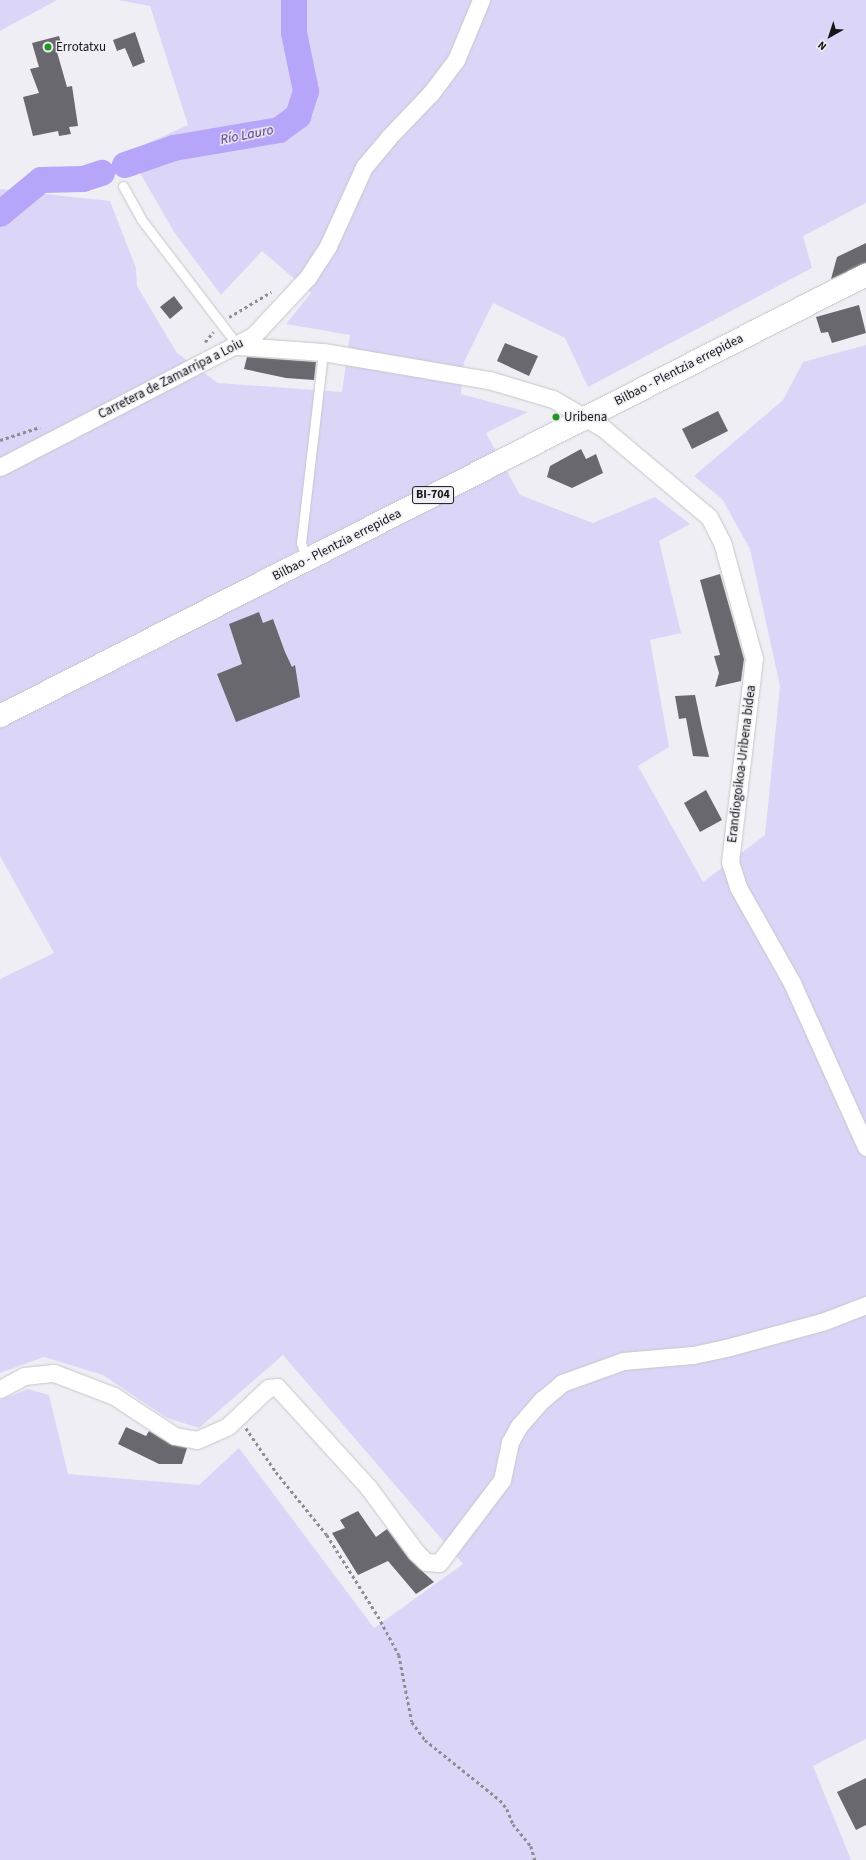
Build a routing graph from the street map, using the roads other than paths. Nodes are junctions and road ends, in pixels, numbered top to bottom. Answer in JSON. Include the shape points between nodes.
{"nodes":[{"id":1,"x":481,"y":0,"type":"edge"},
{"id":2,"x":123,"y":186,"type":"dead end"},
{"id":3,"x":866,"y":275,"type":"edge"},
{"id":4,"x":238,"y":346,"type":"junction"},
{"id":5,"x":323,"y":352,"type":"junction"},
{"id":6,"x":584,"y":417,"type":"junction"},
{"id":7,"x":0,"y":467,"type":"edge"},
{"id":8,"x":307,"y":560,"type":"junction"},
{"id":9,"x":0,"y":716,"type":"edge"},
{"id":10,"x":866,"y":1147,"type":"edge"},
{"id":11,"x":866,"y":1305,"type":"edge"},
{"id":12,"x":0,"y":1389,"type":"edge"}],
"edges":[{"from":1,"to":4,"type":"street","name":"Carretera de Zamarripa a Loiu","via":[[456,60],[431,93],[388,138],[364,168],[328,246],[308,276],[253,336]]},
{"from":2,"to":4,"type":"lane","via":[[141,219]]},
{"from":3,"to":6,"type":"main road","name":"Bilbao - Plentzia errepidea","number":"BI-704"},
{"from":4,"to":5,"type":"street","name":"Erandiogoikoa-Uribena bidea"},
{"from":4,"to":7,"type":"street","name":"Carretera de Zamarripa a Loiu"},
{"from":5,"to":6,"type":"street","name":"Erandiogoikoa-Uribena bidea","via":[[490,380],[553,398]]},
{"from":5,"to":8,"type":"lane","via":[[301,543]]},
{"from":6,"to":8,"type":"main road","name":"Bilbao - Plentzia errepidea","number":"BI-704"},
{"from":6,"to":10,"type":"street","name":"Erandiogoikoa-Uribena bidea","via":[[603,428],[709,517],[722,542],[754,658],[730,862],[738,887],[792,983]]},
{"from":8,"to":9,"type":"main road","name":"Bilbao - Plentzia errepidea","number":"BI-704"},
{"from":11,"to":12,"type":"street","via":[[822,1322],[726,1348],[693,1355],[623,1361],[562,1384],[542,1400],[519,1426],[510,1442],[502,1480],[439,1563],[426,1562],[416,1552],[368,1486],[277,1387],[268,1388],[251,1402],[239,1418],[209,1436],[197,1440],[175,1436],[114,1396],[54,1373],[24,1376]]}]}
